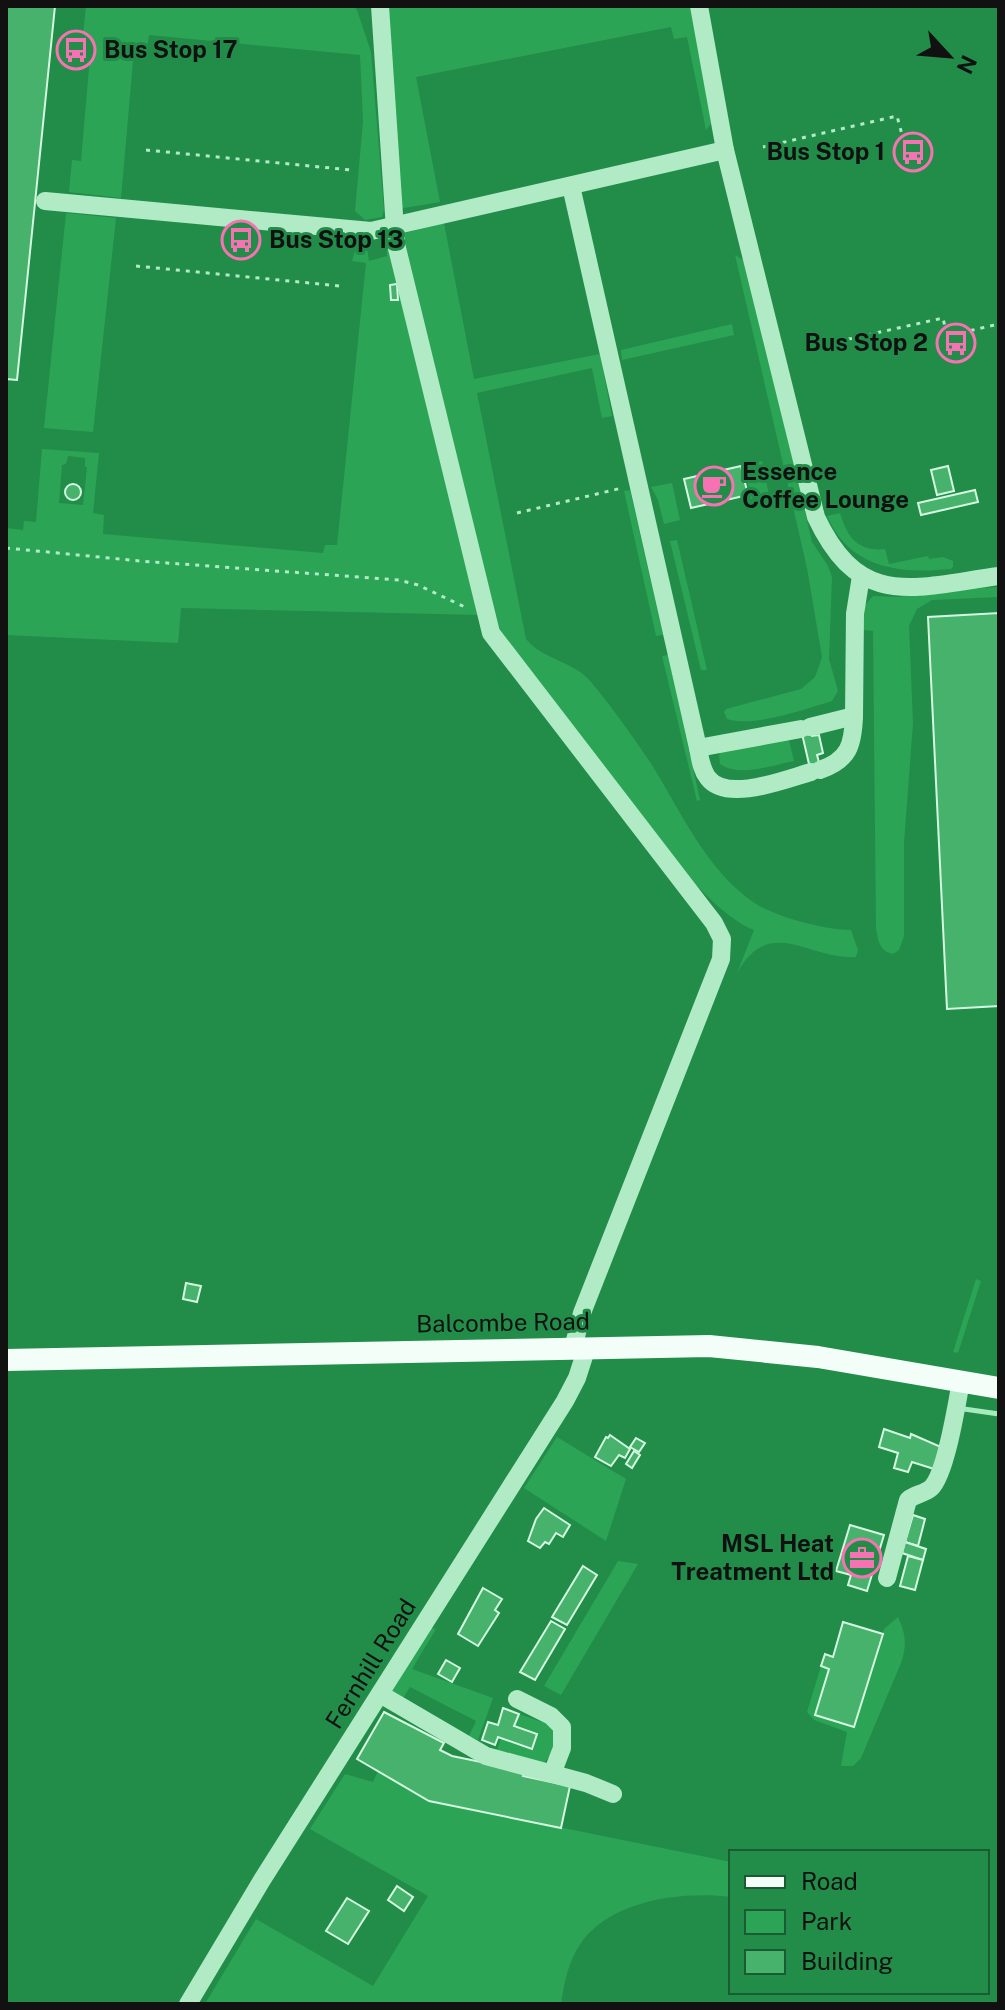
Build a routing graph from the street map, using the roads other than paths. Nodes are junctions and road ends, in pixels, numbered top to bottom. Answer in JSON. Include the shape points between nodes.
{"nodes":[{"id":1,"x":380,"y":6,"type":"edge"},
{"id":2,"x":699,"y":6,"type":"edge"},
{"id":3,"x":725,"y":150,"type":"junction"},
{"id":4,"x":571,"y":186,"type":"junction"},
{"id":5,"x":45,"y":201,"type":"dead end"},
{"id":6,"x":394,"y":227,"type":"junction"},
{"id":7,"x":861,"y":576,"type":"junction"},
{"id":8,"x":999,"y":576,"type":"edge"},
{"id":9,"x":854,"y":716,"type":"junction"},
{"id":10,"x":698,"y":748,"type":"junction"},
{"id":11,"x":580,"y":1347,"type":"junction"},
{"id":12,"x":6,"y":1360,"type":"edge"},
{"id":13,"x":961,"y":1381,"type":"junction"},
{"id":14,"x":999,"y":1388,"type":"edge"},
{"id":15,"x":887,"y":1578,"type":"dead end"},
{"id":16,"x":380,"y":1694,"type":"junction"},
{"id":17,"x":517,"y":1699,"type":"dead end"},
{"id":18,"x":552,"y":1774,"type":"junction"},
{"id":19,"x":613,"y":1794,"type":"dead end"},
{"id":20,"x":188,"y":2004,"type":"edge"}],
"edges":[{"from":1,"to":6,"type":"street"},
{"from":2,"to":3,"type":"street"},
{"from":3,"to":4,"type":"street"},
{"from":3,"to":7,"type":"street","via":[[816,517],[833,550]]},
{"from":4,"to":6,"type":"street"},
{"from":4,"to":10,"type":"street"},
{"from":5,"to":6,"type":"street","via":[[346,230]]},
{"from":6,"to":11,"type":"street","name":"Fernhill Road","via":[[491,633],[722,939],[721,959],[582,1313]]},
{"from":7,"to":8,"type":"street","via":[[896,588]]},
{"from":7,"to":9,"type":"street","via":[[855,614]]},
{"from":9,"to":10,"type":"street"},
{"from":9,"to":10,"type":"street","via":[[851,742],[836,764],[748,788],[714,784]]},
{"from":11,"to":12,"type":"main road","name":"Balcombe Road"},
{"from":11,"to":13,"type":"main road","name":"Balcombe Road","via":[[709,1346],[818,1357]]},
{"from":11,"to":16,"type":"street","name":"Fernhill Road","via":[[577,1378],[565,1401]]},
{"from":13,"to":14,"type":"main road","name":"Balcombe Road"},
{"from":13,"to":15,"type":"street","via":[[938,1476],[929,1489],[908,1500]]},
{"from":16,"to":18,"type":"street","via":[[486,1756]]},
{"from":16,"to":20,"type":"street","name":"Fernhill Road"},
{"from":17,"to":18,"type":"street","via":[[551,1716],[563,1730]]},
{"from":18,"to":19,"type":"street"}]}
